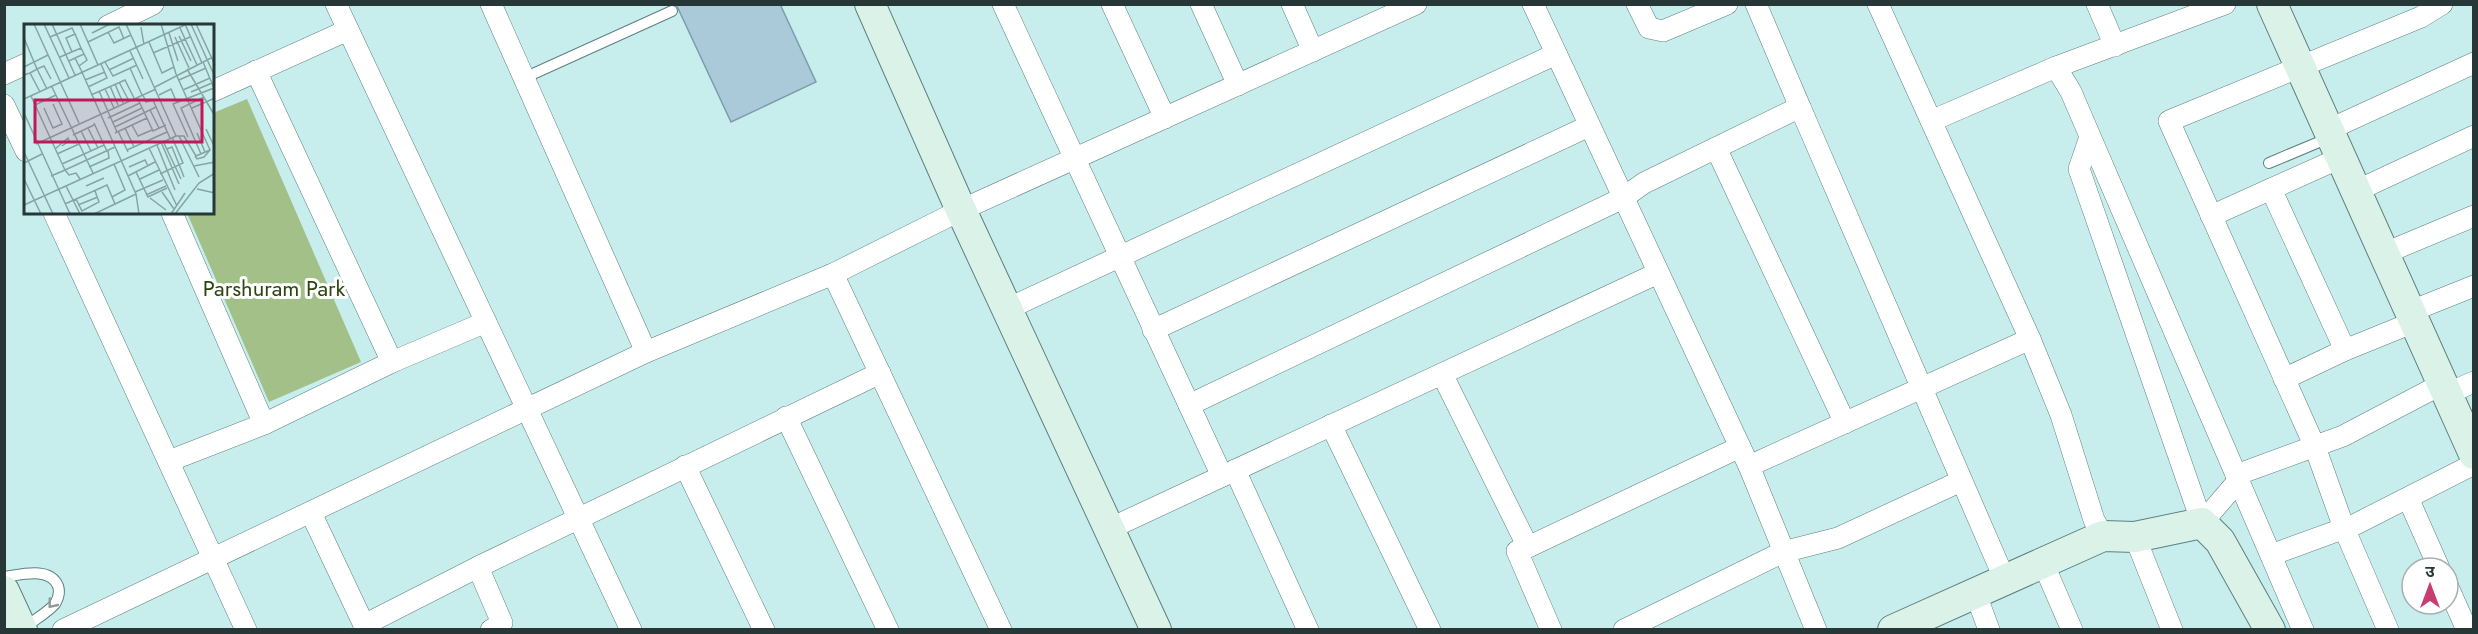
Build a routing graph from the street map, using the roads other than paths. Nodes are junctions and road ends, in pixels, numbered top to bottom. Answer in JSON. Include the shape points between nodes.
{"nodes":[{"id":1,"x":153,"y":4,"type":"edge"},
{"id":2,"x":336,"y":4,"type":"edge"},
{"id":3,"x":491,"y":4,"type":"edge"},
{"id":4,"x":870,"y":4,"type":"edge"},
{"id":5,"x":1003,"y":4,"type":"edge"},
{"id":6,"x":1112,"y":4,"type":"edge"},
{"id":7,"x":1202,"y":4,"type":"edge"},
{"id":8,"x":1292,"y":4,"type":"edge"},
{"id":9,"x":1416,"y":4,"type":"edge"},
{"id":10,"x":1533,"y":4,"type":"edge"},
{"id":11,"x":1636,"y":4,"type":"edge"},
{"id":12,"x":1726,"y":4,"type":"edge"},
{"id":13,"x":1756,"y":4,"type":"edge"},
{"id":14,"x":1878,"y":4,"type":"edge"},
{"id":15,"x":2097,"y":4,"type":"edge"},
{"id":16,"x":2225,"y":4,"type":"edge"},
{"id":17,"x":2272,"y":4,"type":"edge"},
{"id":18,"x":2442,"y":4,"type":"edge"},
{"id":19,"x":1387,"y":10,"type":"edge"},
{"id":20,"x":672,"y":11,"type":"dead end"},
{"id":21,"x":112,"y":24,"type":"edge"},
{"id":22,"x":348,"y":30,"type":"junction"},
{"id":23,"x":2115,"y":46,"type":"junction"},
{"id":24,"x":1313,"y":51,"type":"junction"},
{"id":25,"x":1556,"y":54,"type":"junction"},
{"id":26,"x":2474,"y":63,"type":"edge"},
{"id":27,"x":24,"y":65,"type":"edge"},
{"id":28,"x":2056,"y":67,"type":"junction"},
{"id":29,"x":2300,"y":67,"type":"junction"},
{"id":30,"x":256,"y":71,"type":"junction"},
{"id":31,"x":4,"y":74,"type":"edge"},
{"id":32,"x":524,"y":78,"type":"junction"},
{"id":33,"x":1238,"y":85,"type":"junction"},
{"id":34,"x":214,"y":91,"type":"edge"},
{"id":35,"x":4,"y":105,"type":"edge"},
{"id":36,"x":1800,"y":107,"type":"junction"},
{"id":37,"x":1165,"y":118,"type":"junction"},
{"id":38,"x":1931,"y":121,"type":"junction"},
{"id":39,"x":1589,"y":126,"type":"junction"},
{"id":40,"x":2474,"y":136,"type":"edge"},
{"id":41,"x":2090,"y":137,"type":"junction"},
{"id":42,"x":2333,"y":142,"type":"junction"},
{"id":43,"x":24,"y":147,"type":"edge"},
{"id":44,"x":1716,"y":148,"type":"junction"},
{"id":45,"x":1075,"y":158,"type":"junction"},
{"id":46,"x":2269,"y":163,"type":"dead end"},
{"id":47,"x":2271,"y":189,"type":"junction"},
{"id":48,"x":2356,"y":192,"type":"junction"},
{"id":49,"x":1623,"y":198,"type":"junction"},
{"id":50,"x":961,"y":210,"type":"junction"},
{"id":51,"x":54,"y":214,"type":"edge"},
{"id":52,"x":172,"y":214,"type":"edge"},
{"id":53,"x":2211,"y":216,"type":"junction"},
{"id":54,"x":2474,"y":216,"type":"edge"},
{"id":55,"x":2384,"y":254,"type":"junction"},
{"id":56,"x":1119,"y":257,"type":"junction"},
{"id":57,"x":1658,"y":273,"type":"junction"},
{"id":58,"x":833,"y":274,"type":"junction"},
{"id":59,"x":2474,"y":286,"type":"edge"},
{"id":60,"x":1007,"y":309,"type":"junction"},
{"id":61,"x":2412,"y":317,"type":"junction"},
{"id":62,"x":486,"y":322,"type":"junction"},
{"id":63,"x":1153,"y":330,"type":"junction"},
{"id":64,"x":2030,"y":339,"type":"junction"},
{"id":65,"x":2345,"y":350,"type":"junction"},
{"id":66,"x":646,"y":352,"type":"junction"},
{"id":67,"x":392,"y":362,"type":"junction"},
{"id":68,"x":880,"y":373,"type":"junction"},
{"id":69,"x":1442,"y":374,"type":"junction"},
{"id":70,"x":2284,"y":380,"type":"junction"},
{"id":71,"x":2474,"y":382,"type":"edge"},
{"id":72,"x":1922,"y":388,"type":"junction"},
{"id":73,"x":2444,"y":389,"type":"junction"},
{"id":74,"x":1189,"y":405,"type":"junction"},
{"id":75,"x":526,"y":409,"type":"junction"},
{"id":76,"x":786,"y":417,"type":"junction"},
{"id":77,"x":1845,"y":423,"type":"junction"},
{"id":78,"x":264,"y":424,"type":"junction"},
{"id":79,"x":1331,"y":425,"type":"junction"},
{"id":80,"x":1740,"y":447,"type":"junction"},
{"id":81,"x":2315,"y":447,"type":"junction"},
{"id":82,"x":2474,"y":454,"type":"edge"},
{"id":83,"x":169,"y":461,"type":"junction"},
{"id":84,"x":2474,"y":464,"type":"edge"},
{"id":85,"x":685,"y":466,"type":"junction"},
{"id":86,"x":1749,"y":466,"type":"junction"},
{"id":87,"x":1228,"y":473,"type":"junction"},
{"id":88,"x":2237,"y":478,"type":"junction"},
{"id":89,"x":1961,"y":481,"type":"junction"},
{"id":90,"x":2408,"y":498,"type":"junction"},
{"id":91,"x":311,"y":513,"type":"junction"},
{"id":92,"x":579,"y":519,"type":"junction"},
{"id":93,"x":2202,"y":523,"type":"junction"},
{"id":94,"x":2344,"y":528,"type":"junction"},
{"id":95,"x":1109,"y":529,"type":"junction"},
{"id":96,"x":2103,"y":536,"type":"junction"},
{"id":97,"x":2135,"y":537,"type":"junction"},
{"id":98,"x":1527,"y":547,"type":"junction"},
{"id":99,"x":1783,"y":552,"type":"junction"},
{"id":100,"x":2271,"y":555,"type":"junction"},
{"id":101,"x":2434,"y":556,"type":"edge"},
{"id":102,"x":214,"y":560,"type":"junction"},
{"id":103,"x":2043,"y":563,"type":"junction"},
{"id":104,"x":478,"y":567,"type":"junction"},
{"id":105,"x":4,"y":577,"type":"edge"},
{"id":106,"x":2004,"y":578,"type":"junction"},
{"id":107,"x":4,"y":591,"type":"edge"},
{"id":108,"x":1975,"y":592,"type":"junction"},
{"id":109,"x":2460,"y":614,"type":"edge"},
{"id":110,"x":365,"y":627,"type":"edge"},
{"id":111,"x":500,"y":627,"type":"edge"},
{"id":112,"x":1904,"y":627,"type":"edge"},
{"id":113,"x":22,"y":630,"type":"edge"},
{"id":114,"x":63,"y":630,"type":"edge"},
{"id":115,"x":246,"y":630,"type":"edge"},
{"id":116,"x":631,"y":630,"type":"edge"},
{"id":117,"x":764,"y":630,"type":"edge"},
{"id":118,"x":888,"y":630,"type":"edge"},
{"id":119,"x":1001,"y":630,"type":"edge"},
{"id":120,"x":1156,"y":630,"type":"edge"},
{"id":121,"x":1308,"y":630,"type":"edge"},
{"id":122,"x":1430,"y":630,"type":"edge"},
{"id":123,"x":1551,"y":630,"type":"edge"},
{"id":124,"x":1624,"y":630,"type":"edge"},
{"id":125,"x":1816,"y":630,"type":"edge"},
{"id":126,"x":1989,"y":630,"type":"edge"},
{"id":127,"x":2072,"y":630,"type":"edge"},
{"id":128,"x":2172,"y":630,"type":"edge"},
{"id":129,"x":2270,"y":630,"type":"edge"},
{"id":130,"x":2303,"y":630,"type":"edge"},
{"id":131,"x":2388,"y":630,"type":"edge"},
{"id":132,"x":2467,"y":630,"type":"edge"}],
"edges":[{"from":1,"to":21,"type":"street"},
{"from":2,"to":22,"type":"street"},
{"from":3,"to":32,"type":"street"},
{"from":4,"to":50,"type":"street"},
{"from":5,"to":45,"type":"street"},
{"from":6,"to":37,"type":"street"},
{"from":7,"to":33,"type":"street"},
{"from":8,"to":24,"type":"street"},
{"from":9,"to":19,"type":"street"},
{"from":10,"to":25,"type":"street"},
{"from":11,"to":12,"type":"street","via":[[1649,28],[1663,31]]},
{"from":13,"to":36,"type":"street"},
{"from":14,"to":38,"type":"street"},
{"from":15,"to":23,"type":"street"},
{"from":16,"to":23,"type":"street"},
{"from":17,"to":29,"type":"street"},
{"from":18,"to":29,"type":"street","via":[[2421,17]]},
{"from":19,"to":24,"type":"street"},
{"from":20,"to":32,"type":"lane"},
{"from":22,"to":30,"type":"street"},
{"from":22,"to":62,"type":"street"},
{"from":23,"to":28,"type":"street"},
{"from":24,"to":33,"type":"street"},
{"from":25,"to":39,"type":"street"},
{"from":25,"to":56,"type":"street"},
{"from":26,"to":42,"type":"street"},
{"from":27,"to":31,"type":"street"},
{"from":28,"to":38,"type":"street"},
{"from":28,"to":41,"type":"street"},
{"from":29,"to":42,"type":"street"},
{"from":29,"to":53,"type":"street","via":[[2169,121]]},
{"from":30,"to":34,"type":"street"},
{"from":30,"to":67,"type":"street"},
{"from":32,"to":66,"type":"street"},
{"from":33,"to":37,"type":"street"},
{"from":35,"to":43,"type":"street"},
{"from":36,"to":44,"type":"street"},
{"from":36,"to":72,"type":"street"},
{"from":37,"to":45,"type":"street"},
{"from":38,"to":64,"type":"street"},
{"from":39,"to":49,"type":"street"},
{"from":39,"to":63,"type":"street"},
{"from":40,"to":48,"type":"street"},
{"from":41,"to":88,"type":"street"},
{"from":41,"to":93,"type":"street","via":[[2079,169]]},
{"from":42,"to":46,"type":"lane"},
{"from":42,"to":47,"type":"street"},
{"from":42,"to":48,"type":"street"},
{"from":44,"to":49,"type":"street","via":[[1644,183]]},
{"from":44,"to":77,"type":"street"},
{"from":45,"to":50,"type":"street"},
{"from":45,"to":56,"type":"street"},
{"from":47,"to":53,"type":"street"},
{"from":47,"to":65,"type":"street"},
{"from":48,"to":55,"type":"street"},
{"from":49,"to":57,"type":"street"},
{"from":49,"to":74,"type":"street"},
{"from":50,"to":58,"type":"street"},
{"from":50,"to":60,"type":"street"},
{"from":51,"to":83,"type":"street"},
{"from":52,"to":78,"type":"street"},
{"from":53,"to":70,"type":"street"},
{"from":54,"to":55,"type":"street"},
{"from":55,"to":61,"type":"street"},
{"from":56,"to":60,"type":"street"},
{"from":56,"to":63,"type":"street"},
{"from":57,"to":69,"type":"street"},
{"from":57,"to":80,"type":"street"},
{"from":58,"to":66,"type":"street"},
{"from":58,"to":68,"type":"street"},
{"from":59,"to":61,"type":"street"},
{"from":60,"to":95,"type":"street"},
{"from":61,"to":65,"type":"street"},
{"from":61,"to":73,"type":"street"},
{"from":62,"to":67,"type":"street"},
{"from":62,"to":75,"type":"street"},
{"from":63,"to":74,"type":"street"},
{"from":64,"to":72,"type":"street"},
{"from":64,"to":96,"type":"street"},
{"from":65,"to":70,"type":"street"},
{"from":66,"to":75,"type":"street"},
{"from":67,"to":78,"type":"street"},
{"from":68,"to":76,"type":"street"},
{"from":68,"to":119,"type":"street"},
{"from":69,"to":79,"type":"street"},
{"from":69,"to":98,"type":"street"},
{"from":70,"to":81,"type":"street"},
{"from":71,"to":73,"type":"street"},
{"from":72,"to":77,"type":"street"},
{"from":72,"to":89,"type":"street"},
{"from":73,"to":81,"type":"street"},
{"from":73,"to":82,"type":"street"},
{"from":74,"to":87,"type":"street"},
{"from":75,"to":91,"type":"street"},
{"from":75,"to":92,"type":"street"},
{"from":76,"to":85,"type":"street"},
{"from":76,"to":118,"type":"street"},
{"from":77,"to":86,"type":"street"},
{"from":78,"to":83,"type":"street"},
{"from":79,"to":87,"type":"street"},
{"from":79,"to":122,"type":"street"},
{"from":80,"to":86,"type":"street"},
{"from":80,"to":98,"type":"street"},
{"from":81,"to":88,"type":"street"},
{"from":81,"to":94,"type":"street"},
{"from":83,"to":102,"type":"street"},
{"from":84,"to":90,"type":"street"},
{"from":85,"to":92,"type":"street"},
{"from":85,"to":117,"type":"street"},
{"from":86,"to":99,"type":"street"},
{"from":87,"to":95,"type":"street"},
{"from":87,"to":121,"type":"street"},
{"from":88,"to":93,"type":"street"},
{"from":88,"to":100,"type":"street"},
{"from":89,"to":99,"type":"street","via":[[1838,538]]},
{"from":89,"to":106,"type":"street"},
{"from":90,"to":94,"type":"street"},
{"from":90,"to":101,"type":"street"},
{"from":91,"to":102,"type":"street"},
{"from":91,"to":110,"type":"street"},
{"from":92,"to":104,"type":"street"},
{"from":92,"to":116,"type":"street"},
{"from":93,"to":97,"type":"street"},
{"from":93,"to":129,"type":"street","via":[[2220,541]]},
{"from":94,"to":100,"type":"street"},
{"from":94,"to":131,"type":"street"},
{"from":95,"to":120,"type":"street"},
{"from":96,"to":97,"type":"street"},
{"from":96,"to":103,"type":"street"},
{"from":97,"to":128,"type":"street"},
{"from":98,"to":123,"type":"street","via":[[1517,551]]},
{"from":99,"to":124,"type":"street"},
{"from":99,"to":125,"type":"street"},
{"from":100,"to":130,"type":"street"},
{"from":102,"to":114,"type":"street"},
{"from":102,"to":115,"type":"street"},
{"from":103,"to":106,"type":"street"},
{"from":103,"to":127,"type":"street"},
{"from":104,"to":110,"type":"street"},
{"from":104,"to":111,"type":"street"},
{"from":105,"to":113,"type":"lane","one_way":true,"via":[[39,573],[54,579],[57,585],[54,605]]},
{"from":106,"to":108,"type":"street"},
{"from":107,"to":113,"type":"street"},
{"from":108,"to":112,"type":"street"},
{"from":108,"to":126,"type":"street"},
{"from":109,"to":132,"type":"street"}]}
